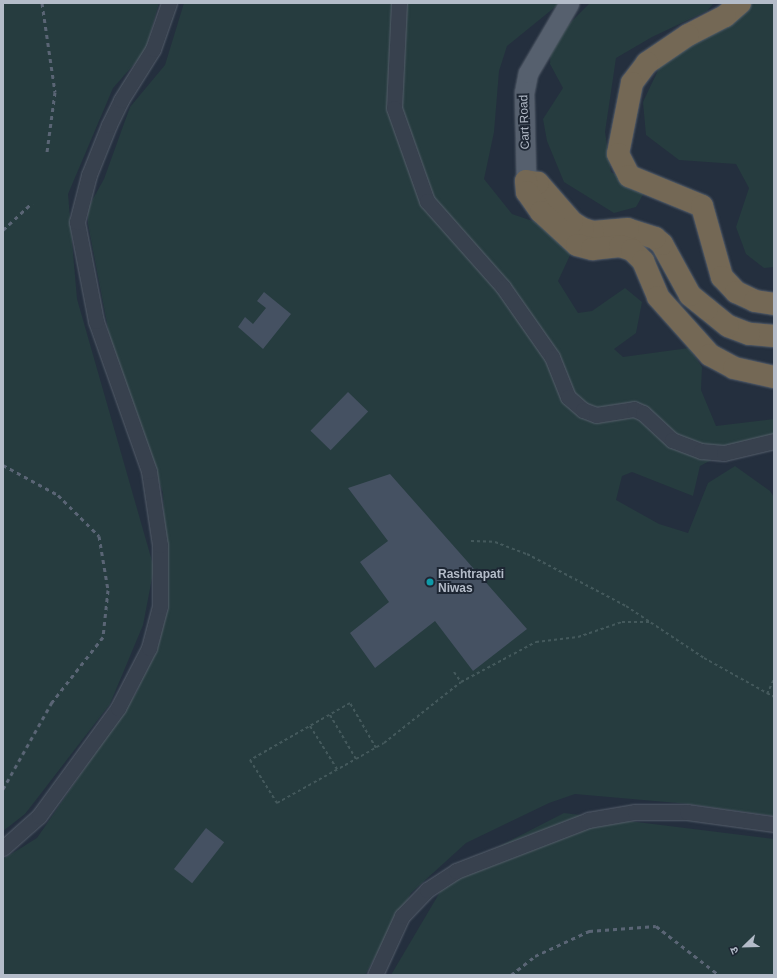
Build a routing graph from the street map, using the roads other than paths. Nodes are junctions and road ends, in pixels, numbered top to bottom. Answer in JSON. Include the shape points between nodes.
{"nodes":[{"id":1,"x":169,"y":3,"type":"edge"},
{"id":2,"x":399,"y":3,"type":"edge"},
{"id":3,"x":569,"y":3,"type":"edge"},
{"id":4,"x":740,"y":3,"type":"edge"},
{"id":5,"x":526,"y":181,"type":"junction"},
{"id":6,"x":774,"y":304,"type":"edge"},
{"id":7,"x":774,"y":336,"type":"edge"},
{"id":8,"x":774,"y":377,"type":"edge"},
{"id":9,"x":774,"y":441,"type":"edge"},
{"id":10,"x":774,"y":824,"type":"edge"},
{"id":11,"x":3,"y":848,"type":"edge"},
{"id":12,"x":375,"y":975,"type":"edge"}],
"edges":[{"from":1,"to":11,"type":"street","via":[[153,49],[121,100],[109,125],[89,175],[77,222],[96,321],[149,471],[160,545],[160,606],[149,648],[118,708],[39,816]]},
{"from":2,"to":9,"type":"street","via":[[394,108],[427,201],[504,286],[552,357],[568,397],[582,410],[596,415],[634,408],[672,440],[701,451],[724,453]]},
{"from":3,"to":5,"type":"main road","name":"Cart Road","via":[[528,73],[524,93]]},
{"from":4,"to":6,"type":"highway","via":[[725,16],[688,35],[646,63],[632,83],[618,154],[629,176],[702,206],[722,277],[736,292],[755,301]]},
{"from":5,"to":7,"type":"highway","via":[[538,183],[572,222],[583,229],[593,232],[628,229],[655,238],[662,244],[690,295],[728,326],[749,334]]},
{"from":5,"to":8,"type":"highway","via":[[527,192],[541,212],[578,245],[592,248],[620,246],[632,250],[642,261],[658,297],[710,355],[734,368]]},
{"from":10,"to":12,"type":"street","via":[[687,812],[635,812],[588,820],[456,872],[427,890],[402,916]]}]}
